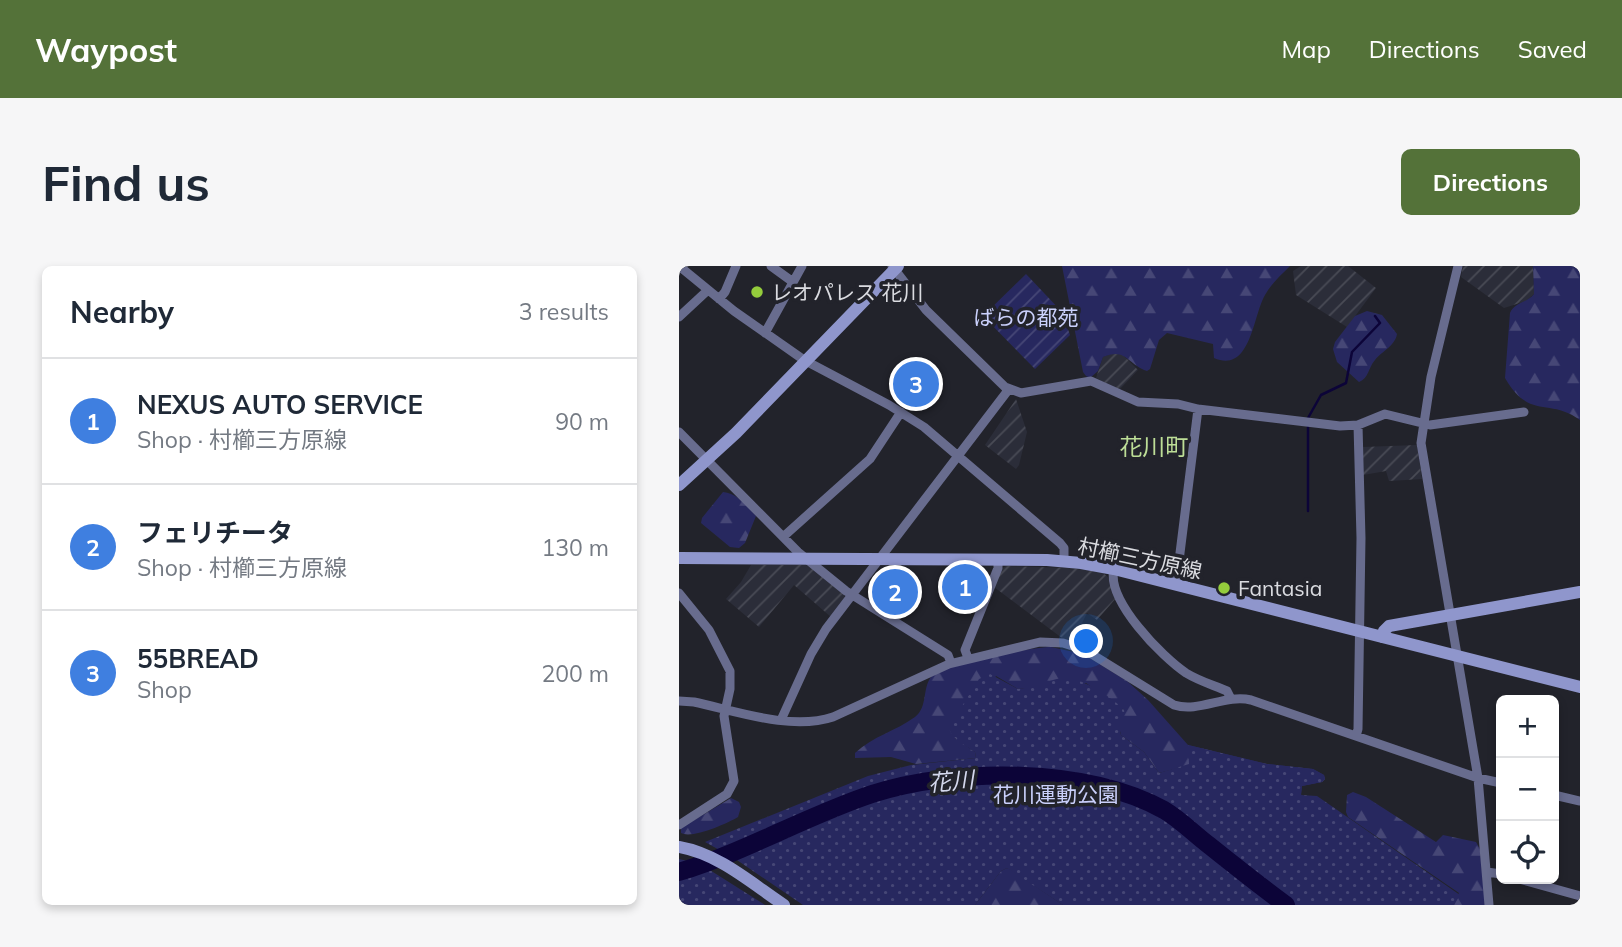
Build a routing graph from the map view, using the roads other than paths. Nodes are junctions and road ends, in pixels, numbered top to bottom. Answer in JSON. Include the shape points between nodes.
{"nodes":[{"id":1,"x":679,"y":266,"type":"edge"},
{"id":2,"x":736,"y":266,"type":"edge"},
{"id":3,"x":771,"y":266,"type":"edge"},
{"id":4,"x":802,"y":266,"type":"edge"},
{"id":5,"x":1458,"y":266,"type":"edge"},
{"id":6,"x":895,"y":267,"type":"edge"},
{"id":7,"x":793,"y":282,"type":"junction"},
{"id":8,"x":708,"y":290,"type":"junction"},
{"id":9,"x":719,"y":299,"type":"junction"},
{"id":10,"x":679,"y":317,"type":"edge"},
{"id":11,"x":765,"y":333,"type":"junction"},
{"id":12,"x":804,"y":360,"type":"junction"},
{"id":13,"x":1009,"y":389,"type":"junction"},
{"id":14,"x":1198,"y":409,"type":"junction"},
{"id":15,"x":901,"y":412,"type":"junction"},
{"id":16,"x":1524,"y":412,"type":"dead end"},
{"id":17,"x":1423,"y":422,"type":"junction"},
{"id":18,"x":1358,"y":425,"type":"junction"},
{"id":19,"x":679,"y":432,"type":"edge"},
{"id":20,"x":958,"y":455,"type":"junction"},
{"id":21,"x":708,"y":460,"type":"junction"},
{"id":22,"x":679,"y":485,"type":"edge"},
{"id":23,"x":783,"y":537,"type":"junction"},
{"id":24,"x":679,"y":558,"type":"edge"},
{"id":25,"x":807,"y":559,"type":"junction"},
{"id":26,"x":879,"y":559,"type":"junction"},
{"id":27,"x":998,"y":560,"type":"junction"},
{"id":28,"x":1064,"y":561,"type":"junction"},
{"id":29,"x":1114,"y":569,"type":"junction"},
{"id":30,"x":1176,"y":585,"type":"junction"},
{"id":31,"x":1580,"y":592,"type":"edge"},
{"id":32,"x":679,"y":593,"type":"edge"},
{"id":33,"x":853,"y":594,"type":"junction"},
{"id":34,"x":1450,"y":614,"type":"junction"},
{"id":35,"x":1359,"y":631,"type":"junction"},
{"id":36,"x":1382,"y":637,"type":"junction"},
{"id":37,"x":1457,"y":656,"type":"junction"},
{"id":38,"x":968,"y":658,"type":"junction"},
{"id":39,"x":951,"y":663,"type":"junction"},
{"id":40,"x":1580,"y":687,"type":"edge"},
{"id":41,"x":1231,"y":699,"type":"junction"},
{"id":42,"x":679,"y":701,"type":"edge"},
{"id":43,"x":726,"y":709,"type":"junction"},
{"id":44,"x":781,"y":720,"type":"junction"},
{"id":45,"x":1356,"y":736,"type":"junction"},
{"id":46,"x":1478,"y":778,"type":"junction"},
{"id":47,"x":1496,"y":782,"type":"edge"},
{"id":48,"x":1559,"y":796,"type":"edge"},
{"id":49,"x":1580,"y":801,"type":"edge"},
{"id":50,"x":679,"y":825,"type":"edge"},
{"id":51,"x":679,"y":847,"type":"edge"},
{"id":52,"x":1487,"y":872,"type":"junction"},
{"id":53,"x":1496,"y":873,"type":"edge"},
{"id":54,"x":1538,"y":884,"type":"edge"},
{"id":55,"x":1580,"y":895,"type":"edge"},
{"id":56,"x":784,"y":905,"type":"edge"},
{"id":57,"x":1489,"y":905,"type":"edge"}],
"edges":[{"from":1,"to":8,"type":"street"},
{"from":2,"to":9,"type":"street"},
{"from":3,"to":7,"type":"street"},
{"from":4,"to":7,"type":"street"},
{"from":5,"to":17,"type":"street"},
{"from":6,"to":12,"type":"main road"},
{"from":6,"to":13,"type":"street","via":[[926,310]]},
{"from":7,"to":11,"type":"street"},
{"from":8,"to":9,"type":"street"},
{"from":8,"to":10,"type":"street"},
{"from":9,"to":11,"type":"street"},
{"from":11,"to":12,"type":"street"},
{"from":12,"to":15,"type":"street"},
{"from":12,"to":21,"type":"main road"},
{"from":13,"to":14,"type":"street","via":[[1021,393],[1091,381],[1138,402]]},
{"from":13,"to":20,"type":"street"},
{"from":14,"to":18,"type":"street"},
{"from":14,"to":30,"type":"street"},
{"from":15,"to":20,"type":"street"},
{"from":15,"to":23,"type":"street","via":[[870,459]]},
{"from":16,"to":17,"type":"street","via":[[1430,425]]},
{"from":17,"to":18,"type":"street","via":[[1385,414]]},
{"from":17,"to":34,"type":"street","via":[[1422,451]]},
{"from":18,"to":35,"type":"street"},
{"from":19,"to":21,"type":"street"},
{"from":20,"to":26,"type":"street"},
{"from":20,"to":28,"type":"street","via":[[1060,543]]},
{"from":21,"to":22,"type":"main road"},
{"from":21,"to":23,"type":"street"},
{"from":23,"to":25,"type":"street"},
{"from":24,"to":25,"type":"main road","name":"村櫛三方原線"},
{"from":25,"to":26,"type":"main road","name":"村櫛三方原線"},
{"from":25,"to":33,"type":"street"},
{"from":26,"to":27,"type":"main road","name":"村櫛三方原線"},
{"from":26,"to":33,"type":"street"},
{"from":27,"to":28,"type":"main road","name":"村櫛三方原線"},
{"from":27,"to":38,"type":"street","via":[[965,650]]},
{"from":28,"to":29,"type":"main road","name":"村櫛三方原線"},
{"from":29,"to":30,"type":"main road","name":"村櫛三方原線"},
{"from":29,"to":41,"type":"street","via":[[1112,578],[1138,626],[1181,669],[1227,691]]},
{"from":30,"to":35,"type":"main road","name":"村櫛三方原線"},
{"from":31,"to":34,"type":"main road"},
{"from":32,"to":43,"type":"street","via":[[705,624],[727,663],[731,680]]},
{"from":33,"to":39,"type":"street","via":[[948,655]]},
{"from":33,"to":44,"type":"street","via":[[815,646]]},
{"from":34,"to":36,"type":"main road","via":[[1388,626]]},
{"from":34,"to":37,"type":"street"},
{"from":35,"to":36,"type":"main road","name":"村櫛三方原線"},
{"from":35,"to":45,"type":"street"},
{"from":36,"to":37,"type":"main road","name":"村櫛三方原線"},
{"from":37,"to":40,"type":"main road","name":"村櫛三方原線"},
{"from":37,"to":46,"type":"street"},
{"from":38,"to":39,"type":"street"},
{"from":38,"to":41,"type":"street","via":[[1029,644],[1063,643],[1085,650],[1174,705],[1187,708]]},
{"from":39,"to":44,"type":"street","via":[[833,718],[813,723]]},
{"from":41,"to":45,"type":"street","via":[[1251,700]]},
{"from":42,"to":43,"type":"street"},
{"from":43,"to":44,"type":"street"},
{"from":43,"to":50,"type":"street","via":[[733,786]]},
{"from":45,"to":46,"type":"street"},
{"from":46,"to":47,"type":"street"},
{"from":46,"to":52,"type":"street"},
{"from":48,"to":49,"type":"street"},
{"from":51,"to":56,"type":"main road","via":[[726,866]]},
{"from":52,"to":53,"type":"street"},
{"from":52,"to":57,"type":"street"},
{"from":54,"to":55,"type":"street"}]}
